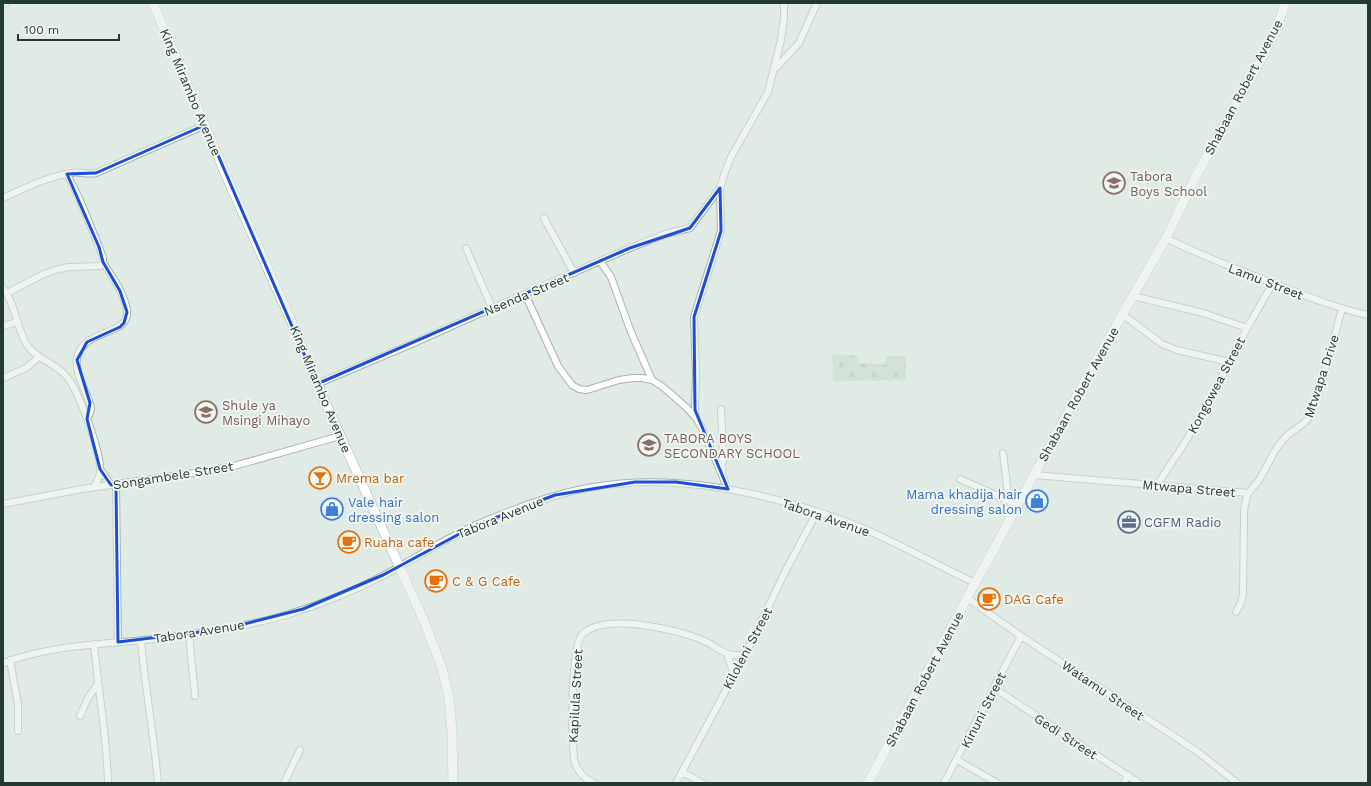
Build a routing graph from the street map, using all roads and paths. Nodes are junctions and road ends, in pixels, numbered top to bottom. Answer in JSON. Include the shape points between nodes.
{"nodes":[{"id":1,"x":6,"y":3,"type":"edge"},
{"id":2,"x":153,"y":3,"type":"edge"},
{"id":3,"x":784,"y":3,"type":"edge"},
{"id":4,"x":817,"y":3,"type":"edge"},
{"id":5,"x":1285,"y":3,"type":"edge"},
{"id":6,"x":3,"y":4,"type":"edge"},
{"id":7,"x":774,"y":70,"type":"junction"},
{"id":8,"x":205,"y":125,"type":"junction"},
{"id":9,"x":67,"y":174,"type":"junction"},
{"id":10,"x":720,"y":188,"type":"junction"},
{"id":11,"x":3,"y":198,"type":"edge"},
{"id":12,"x":544,"y":218,"type":"dead end"},
{"id":13,"x":1166,"y":238,"type":"junction"},
{"id":14,"x":466,"y":248,"type":"dead end"},
{"id":15,"x":103,"y":262,"type":"junction"},
{"id":16,"x":600,"y":262,"type":"junction"},
{"id":17,"x":574,"y":273,"type":"junction"},
{"id":18,"x":1273,"y":283,"type":"junction"},
{"id":19,"x":5,"y":291,"type":"edge"},
{"id":20,"x":525,"y":294,"type":"junction"},
{"id":21,"x":1133,"y":296,"type":"junction"},
{"id":22,"x":492,"y":308,"type":"junction"},
{"id":23,"x":1342,"y":308,"type":"junction"},
{"id":24,"x":1122,"y":314,"type":"junction"},
{"id":25,"x":1368,"y":315,"type":"edge"},
{"id":26,"x":18,"y":322,"type":"junction"},
{"id":27,"x":3,"y":326,"type":"edge"},
{"id":28,"x":1246,"y":328,"type":"junction"},
{"id":29,"x":40,"y":357,"type":"junction"},
{"id":30,"x":1229,"y":362,"type":"junction"},
{"id":31,"x":3,"y":378,"type":"edge"},
{"id":32,"x":652,"y":380,"type":"junction"},
{"id":33,"x":317,"y":384,"type":"junction"},
{"id":34,"x":721,"y":409,"type":"dead end"},
{"id":35,"x":696,"y":418,"type":"junction"},
{"id":36,"x":87,"y":419,"type":"junction"},
{"id":37,"x":340,"y":436,"type":"junction"},
{"id":38,"x":1003,"y":453,"type":"dead end"},
{"id":39,"x":100,"y":469,"type":"junction"},
{"id":40,"x":1034,"y":475,"type":"junction"},
{"id":41,"x":722,"y":476,"type":"junction"},
{"id":42,"x":960,"y":479,"type":"dead end"},
{"id":43,"x":113,"y":484,"type":"junction"},
{"id":44,"x":1157,"y":485,"type":"junction"},
{"id":45,"x":94,"y":487,"type":"junction"},
{"id":46,"x":728,"y":489,"type":"junction"},
{"id":47,"x":1248,"y":494,"type":"junction"},
{"id":48,"x":1014,"y":503,"type":"junction"},
{"id":49,"x":3,"y":504,"type":"edge"},
{"id":50,"x":817,"y":512,"type":"junction"},
{"id":51,"x":399,"y":567,"type":"junction"},
{"id":52,"x":975,"y":583,"type":"junction"},
{"id":53,"x":967,"y":598,"type":"junction"},
{"id":54,"x":1236,"y":612,"type":"dead end"},
{"id":55,"x":188,"y":635,"type":"junction"},
{"id":56,"x":1021,"y":636,"type":"junction"},
{"id":57,"x":141,"y":640,"type":"junction"},
{"id":58,"x":118,"y":642,"type":"junction"},
{"id":59,"x":94,"y":644,"type":"junction"},
{"id":60,"x":746,"y":653,"type":"junction"},
{"id":61,"x":727,"y":654,"type":"junction"},
{"id":62,"x":10,"y":660,"type":"junction"},
{"id":63,"x":3,"y":663,"type":"edge"},
{"id":64,"x":734,"y":675,"type":"junction"},
{"id":65,"x":98,"y":684,"type":"junction"},
{"id":66,"x":994,"y":688,"type":"junction"},
{"id":67,"x":195,"y":696,"type":"dead end"},
{"id":68,"x":80,"y":716,"type":"dead end"},
{"id":69,"x":18,"y":731,"type":"dead end"},
{"id":70,"x":300,"y":750,"type":"dead end"},
{"id":71,"x":957,"y":760,"type":"junction"},
{"id":72,"x":682,"y":772,"type":"junction"},
{"id":73,"x":1128,"y":775,"type":"junction"},
{"id":74,"x":870,"y":782,"type":"edge"},
{"id":75,"x":108,"y":783,"type":"edge"},
{"id":76,"x":158,"y":783,"type":"edge"},
{"id":77,"x":281,"y":783,"type":"edge"},
{"id":78,"x":285,"y":783,"type":"edge"},
{"id":79,"x":453,"y":783,"type":"edge"},
{"id":80,"x":594,"y":783,"type":"edge"},
{"id":81,"x":676,"y":783,"type":"edge"},
{"id":82,"x":702,"y":783,"type":"edge"},
{"id":83,"x":944,"y":783,"type":"edge"},
{"id":84,"x":997,"y":783,"type":"edge"},
{"id":85,"x":1124,"y":783,"type":"edge"},
{"id":86,"x":1139,"y":783,"type":"edge"},
{"id":87,"x":1237,"y":783,"type":"edge"}],
"edges":[{"from":1,"to":6,"type":"street"},
{"from":2,"to":8,"type":"street","name":"King Mirambo Avenue"},
{"from":3,"to":7,"type":"street","via":[[784,25]]},
{"from":4,"to":7,"type":"street","via":[[799,43]]},
{"from":5,"to":13,"type":"street","name":"Shabaan Robert Avenue","via":[[1265,52],[1196,176]]},
{"from":7,"to":10,"type":"street","via":[[765,98],[732,157]]},
{"from":8,"to":9,"type":"street","via":[[100,172]]},
{"from":8,"to":33,"type":"street","name":"King Mirambo Avenue"},
{"from":9,"to":11,"type":"street","via":[[38,182]]},
{"from":9,"to":15,"type":"street","via":[[80,200]]},
{"from":10,"to":16,"type":"street","name":"Nsenda Street","via":[[690,228],[665,234]]},
{"from":10,"to":35,"type":"street","via":[[721,231],[694,317]]},
{"from":12,"to":17,"type":"street"},
{"from":13,"to":18,"type":"street","name":"Lamu Street"},
{"from":13,"to":21,"type":"street","name":"Shabaan Robert Avenue"},
{"from":14,"to":22,"type":"street"},
{"from":15,"to":19,"type":"street","via":[[100,266],[70,267],[49,272]]},
{"from":15,"to":36,"type":"street","via":[[120,291],[127,312],[126,319],[120,327],[104,332],[87,342],[78,355],[77,366],[91,408]]},
{"from":16,"to":17,"type":"street","name":"Nsenda Street"},
{"from":16,"to":32,"type":"street","via":[[611,277]]},
{"from":17,"to":20,"type":"street","name":"Nsenda Street"},
{"from":18,"to":23,"type":"street","name":"Lamu Street"},
{"from":18,"to":28,"type":"street","name":"Kongowea Street"},
{"from":19,"to":26,"type":"street"},
{"from":20,"to":22,"type":"street","name":"Nsenda Street"},
{"from":20,"to":32,"type":"street","via":[[558,366],[572,385],[587,390],[633,378]]},
{"from":21,"to":24,"type":"street","name":"Shabaan Robert Avenue"},
{"from":21,"to":28,"type":"street","via":[[1202,313]]},
{"from":22,"to":33,"type":"street","name":"Nsenda Street"},
{"from":23,"to":25,"type":"street","name":"Lamu Street"},
{"from":23,"to":47,"type":"street","name":"Mtwapa Drive","via":[[1310,416],[1284,439]]},
{"from":24,"to":30,"type":"street","via":[[1162,344]]},
{"from":24,"to":40,"type":"street","name":"Shabaan Robert Avenue"},
{"from":26,"to":27,"type":"street"},
{"from":26,"to":29,"type":"street","via":[[27,344]]},
{"from":28,"to":30,"type":"street","name":"Kongowea Street"},
{"from":29,"to":31,"type":"street","via":[[26,368]]},
{"from":29,"to":36,"type":"street","via":[[67,377]]},
{"from":30,"to":44,"type":"street","name":"Kongowea Street","via":[[1205,409]]},
{"from":32,"to":35,"type":"street"},
{"from":33,"to":37,"type":"street","name":"King Mirambo Avenue"},
{"from":34,"to":41,"type":"street"},
{"from":35,"to":41,"type":"street"},
{"from":36,"to":39,"type":"street"},
{"from":37,"to":43,"type":"street","name":"Songambele Street","via":[[234,466]]},
{"from":37,"to":51,"type":"street","name":"King Mirambo Avenue"},
{"from":38,"to":48,"type":"street"},
{"from":39,"to":43,"type":"street"},
{"from":39,"to":45,"type":"street"},
{"from":40,"to":44,"type":"street","name":"Mtwapa Street"},
{"from":40,"to":48,"type":"street","name":"Shabaan Robert Avenue"},
{"from":41,"to":46,"type":"street"},
{"from":42,"to":48,"type":"street"},
{"from":43,"to":45,"type":"street","name":"Songambele Street"},
{"from":43,"to":58,"type":"street"},
{"from":44,"to":47,"type":"street","name":"Mtwapa Street"},
{"from":45,"to":49,"type":"street","name":"Songambele Street"},
{"from":46,"to":50,"type":"street","name":"Tabora Avenue"},
{"from":46,"to":51,"type":"street","name":"Tabora Avenue","via":[[676,482],[635,482],[555,495],[474,526]]},
{"from":47,"to":54,"type":"street","name":"Mtwapa Street","via":[[1244,516],[1243,594]]},
{"from":48,"to":52,"type":"street","name":"Shabaan Robert Avenue"},
{"from":50,"to":52,"type":"street","name":"Tabora Avenue","via":[[868,530]]},
{"from":50,"to":60,"type":"street","name":"Kiloleni Street"},
{"from":51,"to":55,"type":"street","name":"Tabora Avenue","via":[[303,610]]},
{"from":51,"to":79,"type":"street","name":"King Mirambo Avenue","via":[[424,621],[447,688],[452,717]]},
{"from":52,"to":53,"type":"street","name":"Shabaan Robert Avenue"},
{"from":53,"to":56,"type":"street","name":"Watamu Street"},
{"from":53,"to":74,"type":"street","name":"Shabaan Robert Avenue"},
{"from":55,"to":57,"type":"street","name":"Tabora Avenue"},
{"from":55,"to":67,"type":"street"},
{"from":56,"to":66,"type":"street","name":"Kinuni Street"},
{"from":56,"to":87,"type":"street","name":"Watamu Street","via":[[1198,752]]},
{"from":57,"to":58,"type":"street","name":"Tabora Avenue"},
{"from":57,"to":76,"type":"street"},
{"from":58,"to":59,"type":"street","name":"Tabora Avenue"},
{"from":59,"to":62,"type":"street","name":"Tabora Avenue","via":[[40,651]]},
{"from":59,"to":65,"type":"street"},
{"from":60,"to":61,"type":"street","via":[[740,656]]},
{"from":60,"to":64,"type":"street","name":"Kiloleni Street"},
{"from":61,"to":64,"type":"street"},
{"from":61,"to":80,"type":"street","name":"Kapilula Street","via":[[694,637],[648,626],[601,625],[581,635],[575,656],[574,759],[581,775]]},
{"from":62,"to":63,"type":"street","name":"Tabora Avenue"},
{"from":62,"to":69,"type":"street","via":[[18,705]]},
{"from":64,"to":72,"type":"street","name":"Kiloleni Street"},
{"from":65,"to":68,"type":"street"},
{"from":65,"to":75,"type":"street"},
{"from":66,"to":71,"type":"street","name":"Kinuni Street"},
{"from":66,"to":73,"type":"street","name":"Gedi Street"},
{"from":70,"to":78,"type":"street"},
{"from":71,"to":83,"type":"street","name":"Kinuni Street"},
{"from":71,"to":84,"type":"street"},
{"from":72,"to":81,"type":"street","name":"Kiloleni Street"},
{"from":72,"to":82,"type":"street"},
{"from":73,"to":85,"type":"street"},
{"from":73,"to":86,"type":"street","name":"Gedi Street"},
{"from":77,"to":78,"type":"street"}]}
